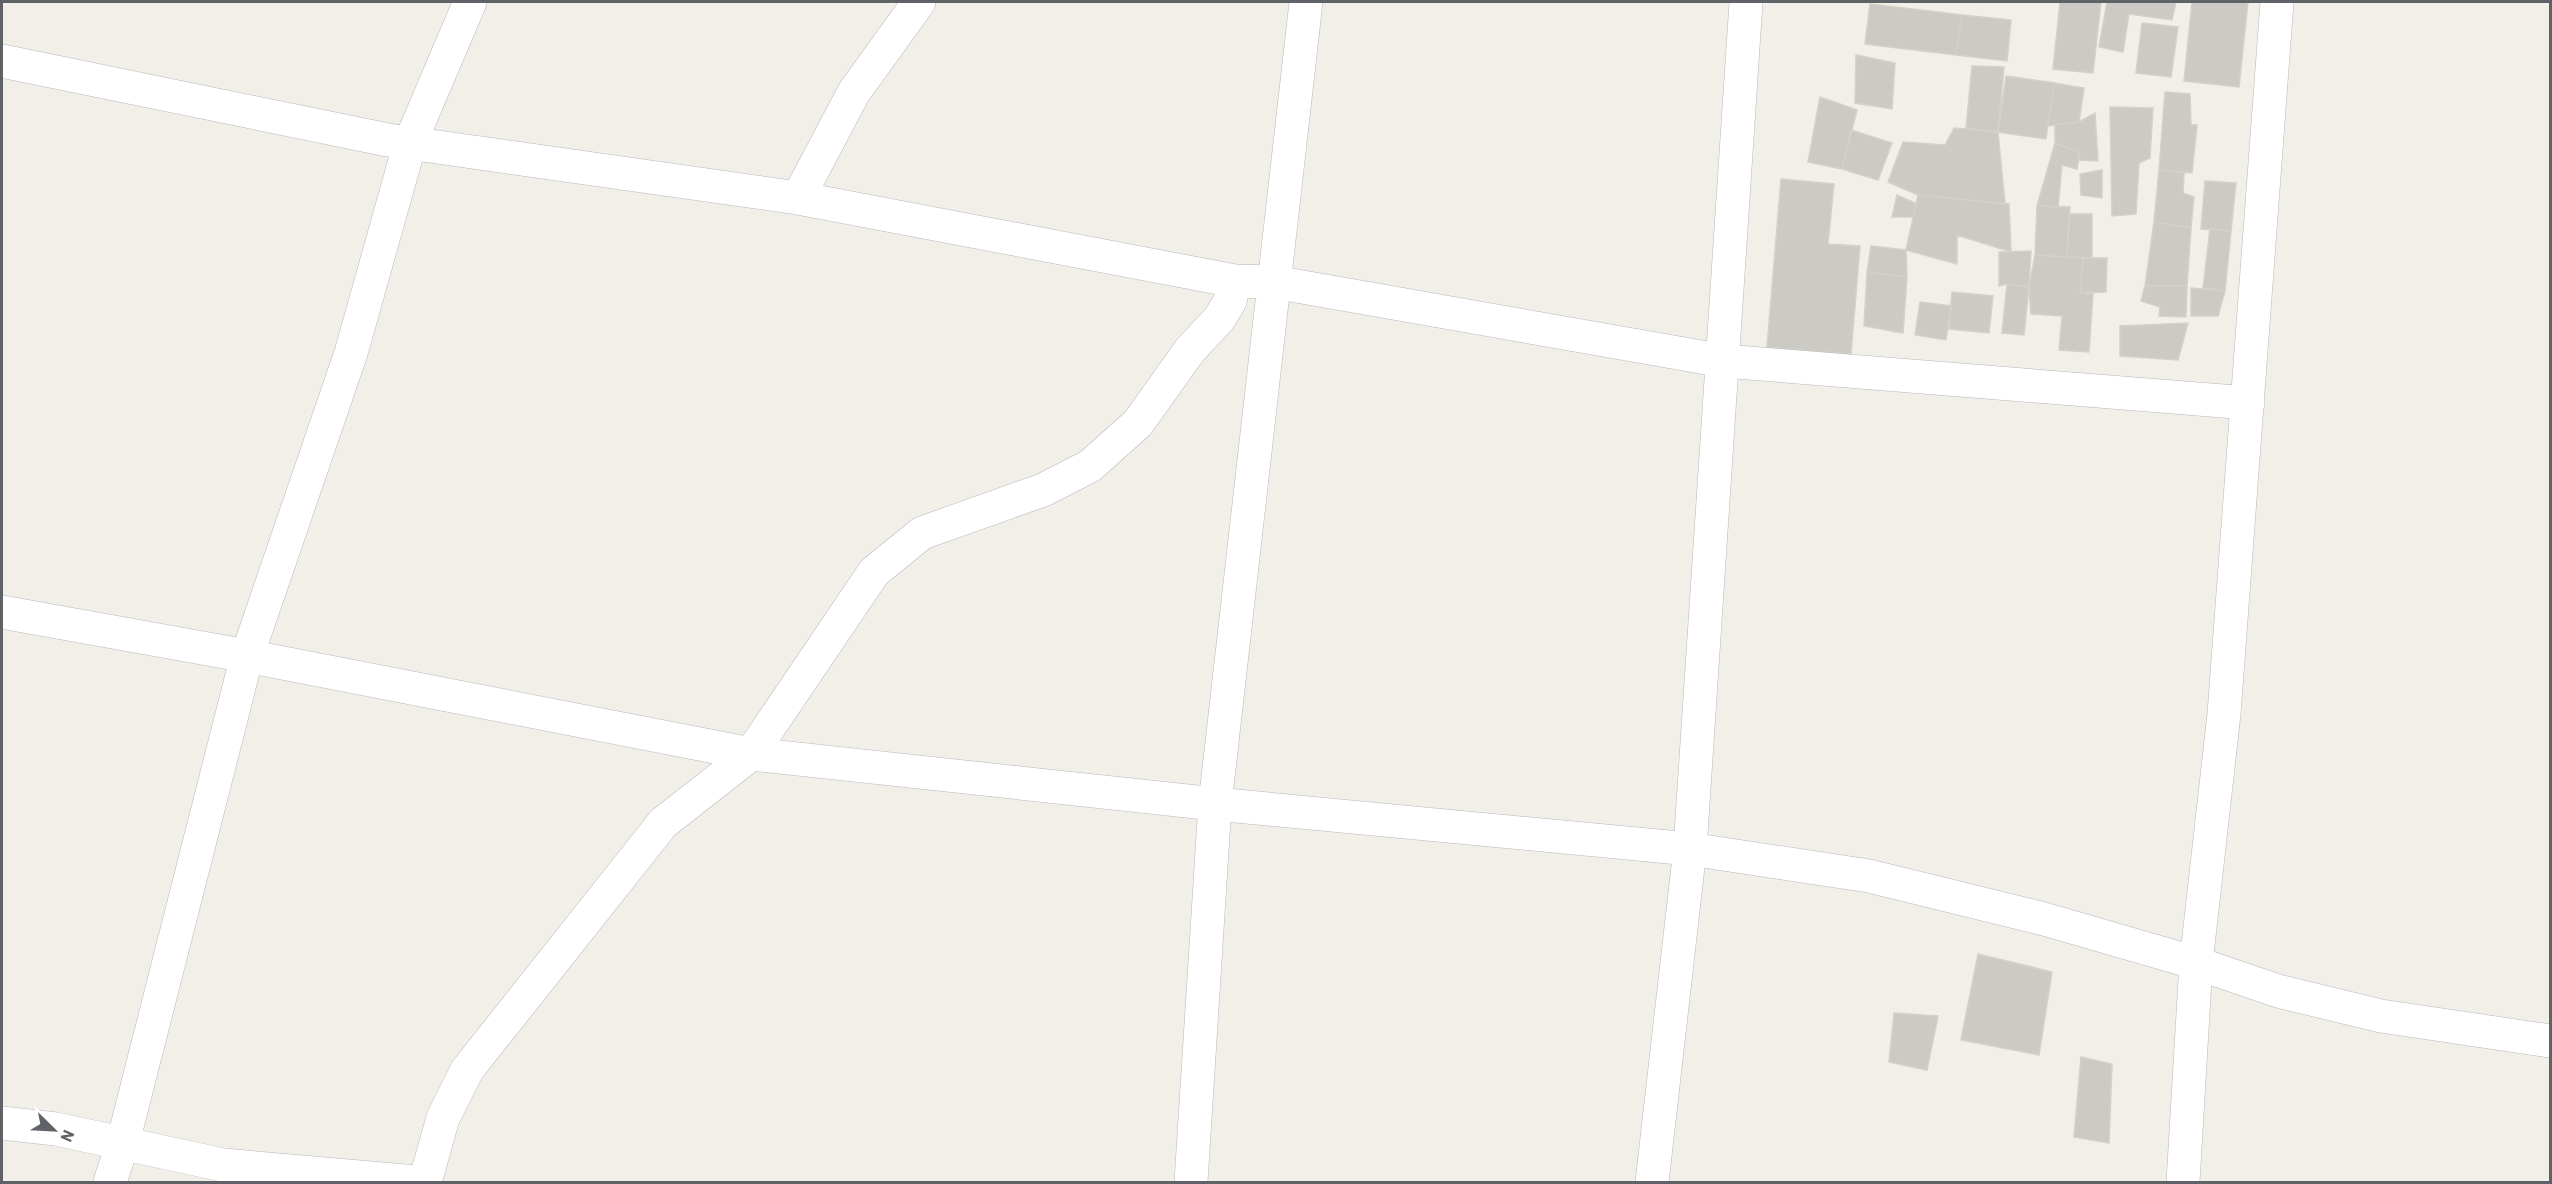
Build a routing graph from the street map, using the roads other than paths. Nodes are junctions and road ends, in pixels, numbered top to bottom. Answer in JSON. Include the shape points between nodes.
{"nodes":[{"id":1,"x":470,"y":2,"type":"edge"},
{"id":2,"x":919,"y":2,"type":"edge"},
{"id":3,"x":1306,"y":2,"type":"edge"},
{"id":4,"x":1746,"y":2,"type":"edge"},
{"id":5,"x":2277,"y":2,"type":"edge"},
{"id":6,"x":2,"y":61,"type":"edge"},
{"id":7,"x":410,"y":143,"type":"junction"},
{"id":8,"x":798,"y":198,"type":"junction"},
{"id":9,"x":1235,"y":281,"type":"junction"},
{"id":10,"x":1274,"y":282,"type":"junction"},
{"id":11,"x":1724,"y":361,"type":"junction"},
{"id":12,"x":2248,"y":403,"type":"junction"},
{"id":13,"x":2,"y":612,"type":"edge"},
{"id":14,"x":247,"y":656,"type":"junction"},
{"id":15,"x":751,"y":754,"type":"junction"},
{"id":16,"x":1215,"y":804,"type":"junction"},
{"id":17,"x":1690,"y":849,"type":"junction"},
{"id":18,"x":2196,"y":963,"type":"junction"},
{"id":19,"x":2550,"y":1041,"type":"edge"},
{"id":20,"x":2,"y":1123,"type":"edge"},
{"id":21,"x":123,"y":1142,"type":"junction"},
{"id":22,"x":110,"y":1182,"type":"edge"},
{"id":23,"x":417,"y":1182,"type":"edge"},
{"id":24,"x":425,"y":1182,"type":"edge"},
{"id":25,"x":1191,"y":1182,"type":"edge"},
{"id":26,"x":1652,"y":1182,"type":"edge"},
{"id":27,"x":2183,"y":1182,"type":"edge"}],
"edges":[{"from":1,"to":7,"type":"street"},
{"from":2,"to":8,"type":"street","via":[[854,92]]},
{"from":3,"to":10,"type":"street"},
{"from":4,"to":11,"type":"street"},
{"from":5,"to":12,"type":"street"},
{"from":6,"to":7,"type":"street"},
{"from":7,"to":8,"type":"street"},
{"from":7,"to":14,"type":"street","via":[[351,354]]},
{"from":8,"to":9,"type":"street"},
{"from":9,"to":10,"type":"street"},
{"from":9,"to":15,"type":"street","via":[[1230,301],[1219,319],[1190,350],[1138,423],[1090,466],[1043,490],[922,533],[874,572]]},
{"from":10,"to":11,"type":"street"},
{"from":10,"to":16,"type":"street"},
{"from":11,"to":12,"type":"street"},
{"from":11,"to":17,"type":"street"},
{"from":12,"to":18,"type":"street","via":[[2224,714]]},
{"from":13,"to":14,"type":"street"},
{"from":14,"to":15,"type":"street"},
{"from":14,"to":21,"type":"street"},
{"from":15,"to":16,"type":"street"},
{"from":15,"to":24,"type":"street","via":[[663,823],[467,1070],[443,1118]]},
{"from":16,"to":17,"type":"street"},
{"from":16,"to":25,"type":"street"},
{"from":17,"to":18,"type":"street","via":[[1869,876],[2044,919]]},
{"from":17,"to":26,"type":"street"},
{"from":18,"to":19,"type":"street","via":[[2278,991],[2381,1016]]},
{"from":18,"to":27,"type":"street"},
{"from":20,"to":21,"type":"street","via":[[56,1128]]},
{"from":21,"to":22,"type":"street"},
{"from":21,"to":23,"type":"street","via":[[223,1165]]}]}
